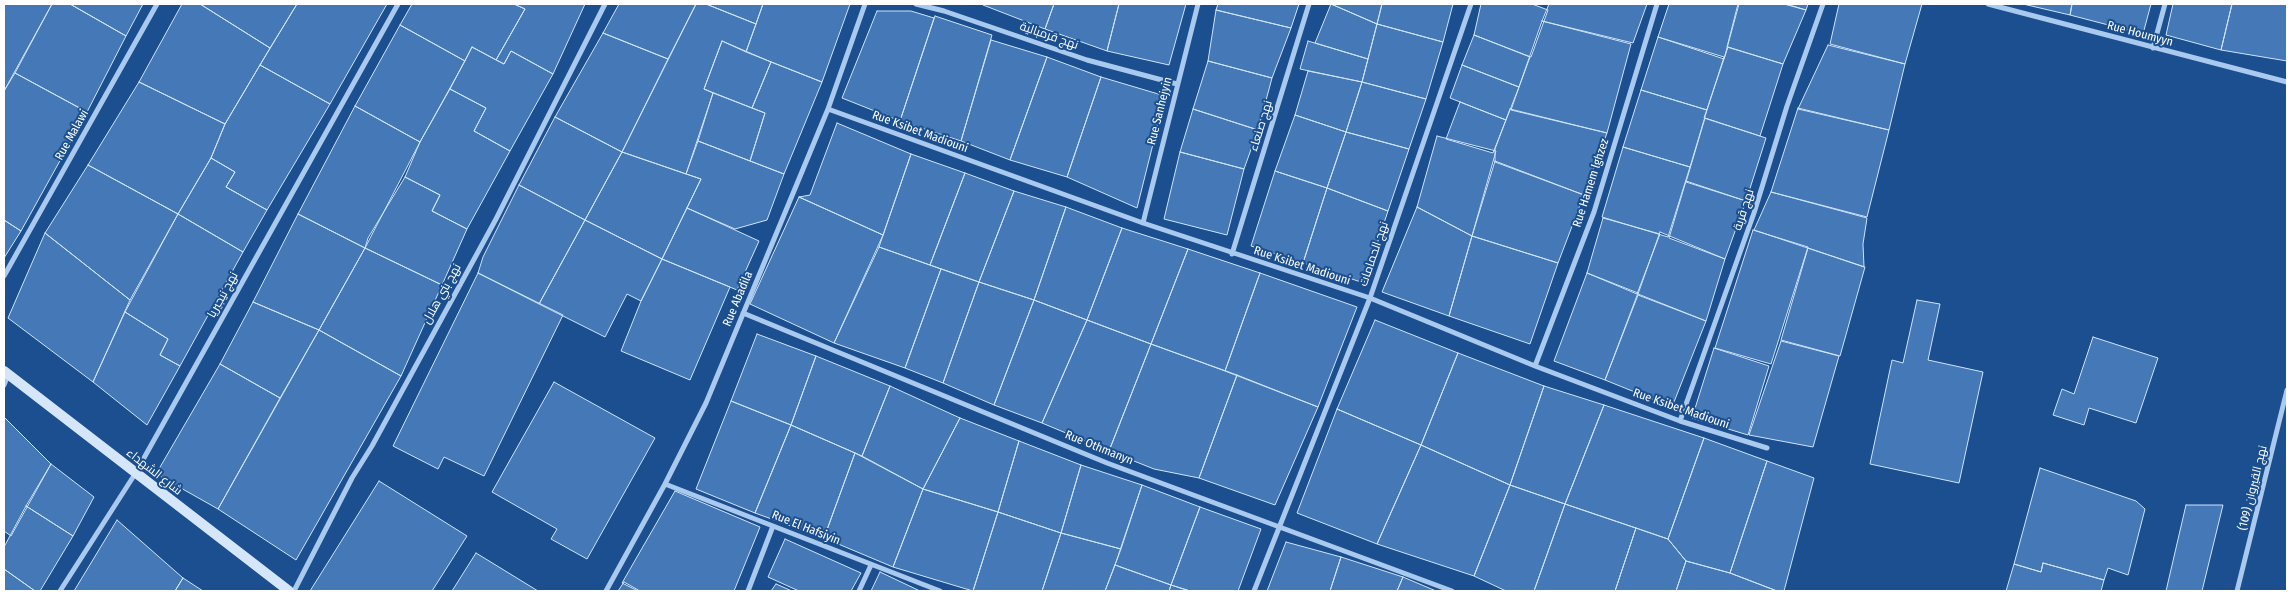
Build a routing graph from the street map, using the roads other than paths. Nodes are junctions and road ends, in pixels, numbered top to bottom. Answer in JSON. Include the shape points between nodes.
{"nodes":[{"id":1,"x":157,"y":4,"type":"edge"},
{"id":2,"x":398,"y":4,"type":"edge"},
{"id":3,"x":605,"y":4,"type":"edge"},
{"id":4,"x":865,"y":4,"type":"edge"},
{"id":5,"x":916,"y":4,"type":"edge"},
{"id":6,"x":1198,"y":4,"type":"edge"},
{"id":7,"x":1309,"y":4,"type":"edge"},
{"id":8,"x":1471,"y":4,"type":"edge"},
{"id":9,"x":1658,"y":4,"type":"edge"},
{"id":10,"x":1824,"y":4,"type":"edge"},
{"id":11,"x":1988,"y":4,"type":"edge"},
{"id":12,"x":2165,"y":4,"type":"edge"},
{"id":13,"x":2153,"y":48,"type":"junction"},
{"id":14,"x":2287,"y":82,"type":"edge"},
{"id":15,"x":1177,"y":84,"type":"junction"},
{"id":16,"x":828,"y":109,"type":"junction"},
{"id":17,"x":1143,"y":223,"type":"junction"},
{"id":18,"x":1232,"y":254,"type":"junction"},
{"id":19,"x":4,"y":276,"type":"edge"},
{"id":20,"x":1370,"y":298,"type":"junction"},
{"id":21,"x":743,"y":313,"type":"junction"},
{"id":22,"x":1535,"y":366,"type":"junction"},
{"id":23,"x":6,"y":373,"type":"edge"},
{"id":24,"x":4,"y":385,"type":"edge"},
{"id":25,"x":2287,"y":390,"type":"edge"},
{"id":26,"x":1680,"y":421,"type":"junction"},
{"id":27,"x":1767,"y":448,"type":"dead end"},
{"id":28,"x":135,"y":474,"type":"junction"},
{"id":29,"x":665,"y":484,"type":"junction"},
{"id":30,"x":774,"y":526,"type":"junction"},
{"id":31,"x":1280,"y":526,"type":"junction"},
{"id":32,"x":871,"y":565,"type":"junction"},
{"id":33,"x":60,"y":591,"type":"edge"},
{"id":34,"x":289,"y":591,"type":"edge"},
{"id":35,"x":294,"y":591,"type":"edge"},
{"id":36,"x":606,"y":591,"type":"edge"},
{"id":37,"x":748,"y":591,"type":"edge"},
{"id":38,"x":859,"y":591,"type":"edge"},
{"id":39,"x":940,"y":591,"type":"edge"},
{"id":40,"x":1254,"y":591,"type":"edge"},
{"id":41,"x":1452,"y":591,"type":"edge"},
{"id":42,"x":2237,"y":591,"type":"edge"}],
"edges":[{"from":1,"to":19,"type":"street","name":"Rue Malawi"},
{"from":2,"to":28,"type":"street","name":"نهج نيجيريا"},
{"from":3,"to":35,"type":"street","name":"نهج بني هلال","via":[[496,219],[352,478]]},
{"from":4,"to":16,"type":"street","name":"Rue Abadila"},
{"from":5,"to":15,"type":"street","name":"نهج قرمبالية","via":[[1087,60]]},
{"from":6,"to":15,"type":"street","name":"Rue Sanhejyin"},
{"from":7,"to":18,"type":"street","name":"نهج صنعاء"},
{"from":8,"to":20,"type":"street","name":"نهج الحمامات"},
{"from":9,"to":22,"type":"street","name":"Rue Hamem lghzez","via":[[1594,212]]},
{"from":10,"to":26,"type":"street","name":"نهج قربة"},
{"from":11,"to":13,"type":"street","name":"Rue Houmyyn"},
{"from":12,"to":13,"type":"street"},
{"from":13,"to":14,"type":"street","name":"Rue Houmyyn"},
{"from":15,"to":17,"type":"street","name":"Rue Sanhejyin"},
{"from":16,"to":17,"type":"street","name":"Rue Ksibet Madiouni"},
{"from":16,"to":21,"type":"street","name":"Rue Abadila"},
{"from":17,"to":18,"type":"street","name":"Rue Ksibet Madiouni"},
{"from":18,"to":20,"type":"street","name":"Rue Ksibet Madiouni"},
{"from":20,"to":22,"type":"street","name":"Rue Ksibet Madiouni"},
{"from":20,"to":31,"type":"street","name":"نهج الحمامات"},
{"from":21,"to":29,"type":"street","name":"Rue Abadila","via":[[706,403]]},
{"from":21,"to":31,"type":"street","name":"Rue Othmanyn","via":[[1107,463]]},
{"from":22,"to":26,"type":"street","name":"Rue Ksibet Madiouni"},
{"from":23,"to":24,"type":"street"},
{"from":23,"to":28,"type":"street","name":"شارع الشهداء"},
{"from":25,"to":42,"type":"street","name":"نهج القيروان (109)"},
{"from":26,"to":27,"type":"street","name":"Rue Ksibet Madiouni"},
{"from":28,"to":33,"type":"street","name":"نهج نيجيريا"},
{"from":28,"to":34,"type":"street","name":"شارع الشهداء"},
{"from":29,"to":30,"type":"street","name":"Rue El Hafsiyin"},
{"from":29,"to":36,"type":"street","name":"Rue Abadila"},
{"from":30,"to":32,"type":"street","name":"Rue El Hafsiyin"},
{"from":30,"to":37,"type":"street"},
{"from":31,"to":40,"type":"street","name":"نهج الحمامات"},
{"from":31,"to":41,"type":"street","name":"Rue Othmanyn"},
{"from":32,"to":38,"type":"street"},
{"from":32,"to":39,"type":"street","name":"Rue El Hafsiyin"}]}
